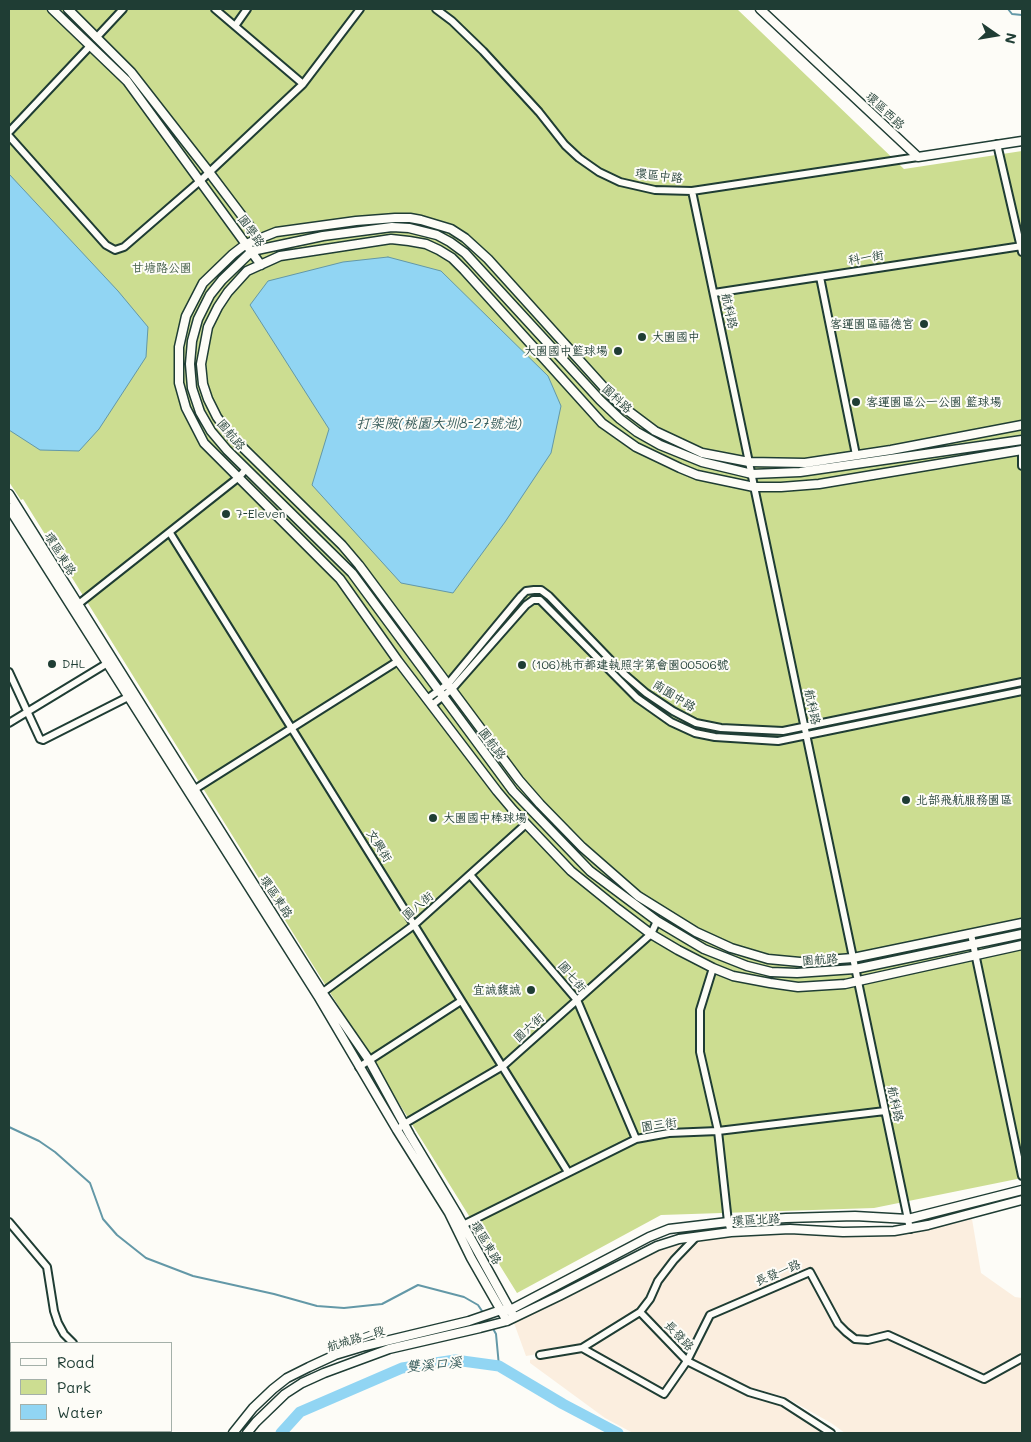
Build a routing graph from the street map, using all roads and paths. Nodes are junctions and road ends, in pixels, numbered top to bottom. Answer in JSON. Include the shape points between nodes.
{"nodes":[{"id":1,"x":52,"y":9,"type":"edge"},
{"id":2,"x":68,"y":9,"type":"edge"},
{"id":3,"x":123,"y":9,"type":"edge"},
{"id":4,"x":215,"y":9,"type":"edge"},
{"id":5,"x":247,"y":9,"type":"edge"},
{"id":6,"x":360,"y":9,"type":"edge"},
{"id":7,"x":436,"y":9,"type":"edge"},
{"id":8,"x":760,"y":9,"type":"edge"},
{"id":9,"x":235,"y":26,"type":"junction"},
{"id":10,"x":96,"y":38,"type":"junction"},
{"id":11,"x":90,"y":46,"type":"junction"},
{"id":12,"x":303,"y":84,"type":"junction"},
{"id":13,"x":9,"y":132,"type":"edge"},
{"id":14,"x":9,"y":136,"type":"edge"},
{"id":15,"x":1022,"y":141,"type":"edge"},
{"id":16,"x":997,"y":144,"type":"junction"},
{"id":17,"x":918,"y":158,"type":"junction"},
{"id":18,"x":209,"y":172,"type":"junction"},
{"id":19,"x":200,"y":181,"type":"junction"},
{"id":20,"x":692,"y":191,"type":"junction"},
{"id":21,"x":257,"y":239,"type":"junction"},
{"id":22,"x":246,"y":244,"type":"junction"},
{"id":23,"x":1022,"y":248,"type":"edge"},
{"id":24,"x":262,"y":250,"type":"junction"},
{"id":25,"x":252,"y":252,"type":"junction"},
{"id":26,"x":260,"y":264,"type":"junction"},
{"id":27,"x":820,"y":277,"type":"junction"},
{"id":28,"x":714,"y":293,"type":"junction"},
{"id":29,"x":1022,"y":425,"type":"edge"},
{"id":30,"x":1022,"y":440,"type":"edge"},
{"id":31,"x":1022,"y":451,"type":"edge"},
{"id":32,"x":856,"y":455,"type":"junction"},
{"id":33,"x":749,"y":462,"type":"junction"},
{"id":34,"x":1022,"y":466,"type":"edge"},
{"id":35,"x":246,"y":469,"type":"junction"},
{"id":36,"x":752,"y":474,"type":"junction"},
{"id":37,"x":239,"y":477,"type":"junction"},
{"id":38,"x":754,"y":487,"type":"junction"},
{"id":39,"x":9,"y":494,"type":"edge"},
{"id":40,"x":9,"y":508,"type":"edge"},
{"id":41,"x":170,"y":533,"type":"junction"},
{"id":42,"x":76,"y":606,"type":"junction"},
{"id":43,"x":398,"y":661,"type":"junction"},
{"id":44,"x":110,"y":662,"type":"junction"},
{"id":45,"x":9,"y":672,"type":"edge"},
{"id":46,"x":1022,"y":682,"type":"edge"},
{"id":47,"x":450,"y":687,"type":"junction"},
{"id":48,"x":1022,"y":691,"type":"edge"},
{"id":49,"x":441,"y":694,"type":"junction"},
{"id":50,"x":128,"y":697,"type":"junction"},
{"id":51,"x":429,"y":702,"type":"junction"},
{"id":52,"x":27,"y":712,"type":"junction"},
{"id":53,"x":9,"y":723,"type":"edge"},
{"id":54,"x":804,"y":726,"type":"junction"},
{"id":55,"x":292,"y":730,"type":"junction"},
{"id":56,"x":806,"y":736,"type":"junction"},
{"id":57,"x":191,"y":792,"type":"junction"},
{"id":58,"x":526,"y":824,"type":"junction"},
{"id":59,"x":471,"y":876,"type":"junction"},
{"id":60,"x":657,"y":921,"type":"junction"},
{"id":61,"x":1022,"y":923,"type":"edge"},
{"id":62,"x":414,"y":925,"type":"junction"},
{"id":63,"x":651,"y":934,"type":"junction"},
{"id":64,"x":972,"y":934,"type":"junction"},
{"id":65,"x":1022,"y":934,"type":"edge"},
{"id":66,"x":974,"y":945,"type":"junction"},
{"id":67,"x":1022,"y":946,"type":"edge"},
{"id":68,"x":976,"y":956,"type":"junction"},
{"id":69,"x":853,"y":958,"type":"junction"},
{"id":70,"x":712,"y":968,"type":"junction"},
{"id":71,"x":855,"y":969,"type":"junction"},
{"id":72,"x":858,"y":981,"type":"junction"},
{"id":73,"x":320,"y":994,"type":"junction"},
{"id":74,"x":577,"y":1000,"type":"junction"},
{"id":75,"x":461,"y":1001,"type":"junction"},
{"id":76,"x":368,"y":1060,"type":"junction"},
{"id":77,"x":503,"y":1066,"type":"junction"},
{"id":78,"x":359,"y":1067,"type":"junction"},
{"id":79,"x":885,"y":1111,"type":"junction"},
{"id":80,"x":404,"y":1124,"type":"junction"},
{"id":81,"x":397,"y":1130,"type":"junction"},
{"id":82,"x":718,"y":1131,"type":"junction"},
{"id":83,"x":636,"y":1139,"type":"junction"},
{"id":84,"x":568,"y":1172,"type":"junction"},
{"id":85,"x":1022,"y":1176,"type":"edge"},
{"id":86,"x":1022,"y":1190,"type":"edge"},
{"id":87,"x":1022,"y":1200,"type":"edge"},
{"id":88,"x":908,"y":1219,"type":"junction"},
{"id":89,"x":9,"y":1222,"type":"edge"},
{"id":90,"x":728,"y":1222,"type":"junction"},
{"id":91,"x":459,"y":1227,"type":"junction"},
{"id":92,"x":910,"y":1229,"type":"junction"},
{"id":93,"x":731,"y":1232,"type":"junction"},
{"id":94,"x":696,"y":1237,"type":"junction"},
{"id":95,"x":506,"y":1310,"type":"junction"},
{"id":96,"x":640,"y":1312,"type":"junction"},
{"id":97,"x":511,"y":1319,"type":"junction"},
{"id":98,"x":72,"y":1342,"type":"edge"},
{"id":99,"x":582,"y":1348,"type":"junction"},
{"id":100,"x":540,"y":1355,"type":"dead end"},
{"id":101,"x":1022,"y":1358,"type":"edge"},
{"id":102,"x":687,"y":1361,"type":"junction"},
{"id":103,"x":233,"y":1433,"type":"edge"},
{"id":104,"x":247,"y":1433,"type":"edge"},
{"id":105,"x":831,"y":1433,"type":"edge"}],
"edges":[{"from":1,"to":11,"type":"street","name":"園學路"},
{"from":2,"to":10,"type":"street","name":"園學路"},
{"from":3,"to":10,"type":"street"},
{"from":4,"to":9,"type":"street"},
{"from":5,"to":9,"type":"street"},
{"from":6,"to":12,"type":"street"},
{"from":7,"to":20,"type":"street","name":"環區中路","via":[[483,51],[579,158],[620,182],[655,190]]},
{"from":8,"to":17,"type":"street","name":"環區西路"},
{"from":9,"to":12,"type":"street"},
{"from":10,"to":18,"type":"street","name":"園學路","via":[[131,72]]},
{"from":11,"to":13,"type":"street"},
{"from":11,"to":19,"type":"street","name":"園學路","via":[[126,81]]},
{"from":12,"to":18,"type":"street"},
{"from":14,"to":19,"type":"street","via":[[106,245],[115,250],[124,248]]},
{"from":15,"to":16,"type":"street"},
{"from":16,"to":17,"type":"street"},
{"from":16,"to":23,"type":"street"},
{"from":17,"to":20,"type":"street","name":"環區中路"},
{"from":18,"to":19,"type":"street"},
{"from":18,"to":21,"type":"street","name":"園學路"},
{"from":19,"to":22,"type":"street","name":"園學路"},
{"from":20,"to":28,"type":"street","name":"航科路"},
{"from":21,"to":22,"type":"street"},
{"from":21,"to":24,"type":"street","name":"園學路"},
{"from":21,"to":33,"type":"street","via":[[276,232],[388,218],[421,220],[451,229],[488,259],[619,404],[638,419],[655,431],[702,453]]},
{"from":22,"to":25,"type":"street","name":"園學路"},
{"from":22,"to":37,"type":"street","via":[[215,270],[197,292],[186,316],[178,361],[179,383],[194,425],[204,443]]},
{"from":23,"to":27,"type":"street","name":"科一街"},
{"from":24,"to":25,"type":"street","name":"園科路"},
{"from":24,"to":26,"type":"street","name":"園學路"},
{"from":24,"to":36,"type":"street","name":"園科路","via":[[323,236],[392,228],[409,228],[437,235],[472,260],[620,419],[652,441],[681,455]]},
{"from":25,"to":26,"type":"street","name":"園學路"},
{"from":25,"to":35,"type":"street","name":"園航路","via":[[210,295],[198,319],[190,364],[192,388],[200,412],[211,431]]},
{"from":26,"to":38,"type":"street","via":[[280,256],[392,240],[426,244],[452,258],[464,270],[602,422],[636,447],[680,468]]},
{"from":26,"to":47,"type":"street","via":[[248,271],[228,292],[208,327],[201,364],[208,399],[230,435],[359,565]]},
{"from":27,"to":28,"type":"street","name":"科一街"},
{"from":27,"to":32,"type":"street"},
{"from":28,"to":33,"type":"street","name":"航科路"},
{"from":29,"to":32,"type":"street"},
{"from":30,"to":36,"type":"street","name":"園科路","via":[[800,472]]},
{"from":31,"to":34,"type":"street"},
{"from":31,"to":38,"type":"street","via":[[819,484]]},
{"from":32,"to":33,"type":"street","via":[[805,463]]},
{"from":33,"to":36,"type":"street","name":"航科路"},
{"from":35,"to":37,"type":"street"},
{"from":35,"to":49,"type":"street","name":"園航路","via":[[352,574]]},
{"from":36,"to":38,"type":"street","name":"航科路"},
{"from":37,"to":41,"type":"street"},
{"from":37,"to":43,"type":"street","via":[[340,579]]},
{"from":38,"to":54,"type":"street","name":"航科路"},
{"from":39,"to":42,"type":"street","name":"環區東路"},
{"from":40,"to":42,"type":"street","name":"環區東路"},
{"from":41,"to":42,"type":"street"},
{"from":41,"to":55,"type":"street","name":"文興街"},
{"from":42,"to":44,"type":"street","name":"環區東路"},
{"from":43,"to":51,"type":"street"},
{"from":43,"to":55,"type":"street"},
{"from":44,"to":50,"type":"street","name":"環區東路"},
{"from":44,"to":52,"type":"street"},
{"from":44,"to":57,"type":"street","name":"環區東路"},
{"from":45,"to":52,"type":"street"},
{"from":46,"to":54,"type":"street","name":"南園中路"},
{"from":47,"to":49,"type":"street","name":"南園中路"},
{"from":47,"to":54,"type":"street","name":"南園中路","via":[[521,596],[541,590],[646,693],[696,723],[721,728],[783,730]]},
{"from":47,"to":56,"type":"street","name":"南園中路","via":[[526,605],[540,600],[637,698],[671,722],[695,733],[734,740],[778,741]]},
{"from":47,"to":69,"type":"street","via":[[519,780],[557,823],[638,896],[696,932],[749,954],[800,962]]},
{"from":48,"to":56,"type":"street","name":"南園中路"},
{"from":49,"to":51,"type":"street","name":"南園中路"},
{"from":49,"to":60,"type":"street","name":"園航路","via":[[512,791],[548,829],[590,871]]},
{"from":50,"to":52,"type":"street","via":[[43,740]]},
{"from":50,"to":57,"type":"street","name":"環區東路"},
{"from":51,"to":58,"type":"street"},
{"from":52,"to":53,"type":"street"},
{"from":54,"to":56,"type":"street","name":"航科路"},
{"from":55,"to":57,"type":"street"},
{"from":55,"to":62,"type":"street","name":"文興街"},
{"from":56,"to":69,"type":"street","name":"航科路"},
{"from":57,"to":73,"type":"street","name":"環區東路"},
{"from":58,"to":59,"type":"street","name":"園八街"},
{"from":58,"to":63,"type":"street","via":[[571,871]]},
{"from":59,"to":62,"type":"street","name":"園八街"},
{"from":59,"to":74,"type":"street","name":"園七街"},
{"from":60,"to":63,"type":"street","name":"園六街"},
{"from":60,"to":71,"type":"street","name":"園航路","via":[[704,949],[771,972]]},
{"from":61,"to":64,"type":"street"},
{"from":62,"to":73,"type":"street","name":"園八街"},
{"from":62,"to":75,"type":"street","name":"文興街"},
{"from":63,"to":70,"type":"street"},
{"from":63,"to":74,"type":"street","name":"園六街"},
{"from":64,"to":66,"type":"street"},
{"from":64,"to":69,"type":"street"},
{"from":65,"to":66,"type":"street","name":"園航路"},
{"from":66,"to":68,"type":"street"},
{"from":66,"to":71,"type":"street","name":"園航路"},
{"from":67,"to":68,"type":"street"},
{"from":68,"to":72,"type":"street"},
{"from":68,"to":85,"type":"street"},
{"from":69,"to":71,"type":"street","name":"航科路"},
{"from":70,"to":72,"type":"street","via":[[752,980],[798,986]]},
{"from":70,"to":82,"type":"street","via":[[700,1010],[699,1036]]},
{"from":71,"to":72,"type":"street","name":"航科路"},
{"from":72,"to":79,"type":"street","name":"航科路"},
{"from":73,"to":76,"type":"street","name":"環區東路"},
{"from":73,"to":78,"type":"street","name":"環區東路"},
{"from":74,"to":77,"type":"street","name":"園六街"},
{"from":74,"to":83,"type":"street","name":"園七街"},
{"from":75,"to":76,"type":"street"},
{"from":75,"to":77,"type":"street","name":"文興街"},
{"from":76,"to":78,"type":"street"},
{"from":76,"to":80,"type":"street","name":"環區東路"},
{"from":77,"to":80,"type":"street","name":"園六街"},
{"from":77,"to":84,"type":"street","name":"文興街"},
{"from":78,"to":81,"type":"street","name":"環區東路"},
{"from":79,"to":82,"type":"street","name":"園三街"},
{"from":79,"to":88,"type":"street","name":"航科路"},
{"from":80,"to":81,"type":"street","name":"園六街"},
{"from":80,"to":91,"type":"street","name":"環區東路"},
{"from":81,"to":91,"type":"street","name":"環區東路"},
{"from":82,"to":83,"type":"street","name":"園三街","via":[[668,1133]]},
{"from":82,"to":90,"type":"street"},
{"from":83,"to":84,"type":"street","name":"園三街"},
{"from":84,"to":91,"type":"street","name":"園三街"},
{"from":86,"to":88,"type":"street","name":"環區北路"},
{"from":87,"to":92,"type":"street","name":"環區北路"},
{"from":88,"to":90,"type":"street","name":"環區北路","via":[[815,1217]]},
{"from":88,"to":92,"type":"street","name":"航科路"},
{"from":89,"to":98,"type":"street","via":[[47,1267],[54,1311],[64,1334]]},
{"from":90,"to":93,"type":"street"},
{"from":90,"to":95,"type":"street","name":"環區北路","via":[[669,1229]]},
{"from":91,"to":95,"type":"street","name":"環區東路"},
{"from":92,"to":93,"type":"street","name":"環區北路"},
{"from":93,"to":94,"type":"street","name":"環區北路"},
{"from":94,"to":96,"type":"street","via":[[674,1260]]},
{"from":94,"to":97,"type":"street","name":"環區北路","via":[[658,1246]]},
{"from":95,"to":97,"type":"street","name":"環區東路"},
{"from":95,"to":103,"type":"street","name":"航城路二段","via":[[335,1355],[287,1378],[253,1408]]},
{"from":96,"to":99,"type":"street"},
{"from":96,"to":102,"type":"street","name":"長發路"},
{"from":97,"to":104,"type":"street","name":"航城路二段","via":[[389,1349],[324,1373],[285,1394]]},
{"from":99,"to":100,"type":"street"},
{"from":99,"to":102,"type":"street","name":"長發一路","via":[[664,1394]]},
{"from":101,"to":102,"type":"street","name":"長發一路","via":[[984,1379],[888,1335],[868,1340],[855,1339],[838,1324],[810,1272],[710,1315]]},
{"from":102,"to":105,"type":"street","name":"長發路","via":[[749,1392],[783,1402]]}]}
